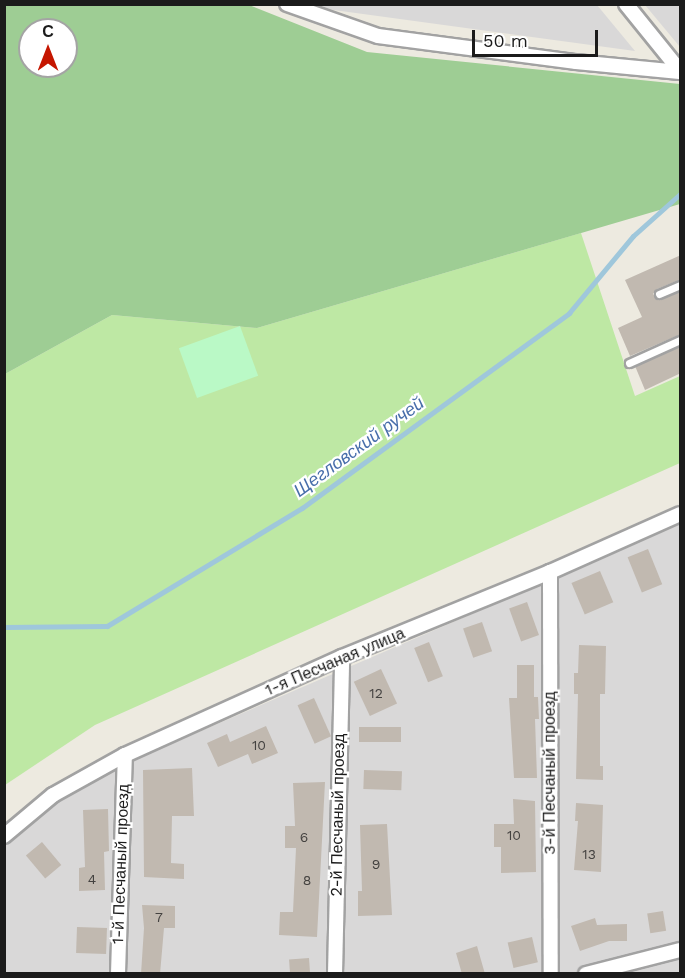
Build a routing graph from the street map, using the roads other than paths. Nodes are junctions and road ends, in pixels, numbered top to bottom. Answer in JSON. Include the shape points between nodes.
{"nodes":[{"id":1,"x":287,"y":4,"type":"edge"},
{"id":2,"x":626,"y":4,"type":"edge"},
{"id":3,"x":681,"y":71,"type":"edge"},
{"id":4,"x":681,"y":285,"type":"edge"},
{"id":5,"x":659,"y":294,"type":"dead end"},
{"id":6,"x":681,"y":340,"type":"edge"},
{"id":7,"x":629,"y":363,"type":"dead end"},
{"id":8,"x":681,"y":514,"type":"edge"},
{"id":9,"x":550,"y":572,"type":"junction"},
{"id":10,"x":342,"y":657,"type":"junction"},
{"id":11,"x":125,"y":755,"type":"junction"},
{"id":12,"x":4,"y":836,"type":"edge"},
{"id":13,"x":681,"y":950,"type":"edge"},
{"id":14,"x":118,"y":974,"type":"edge"},
{"id":15,"x":335,"y":974,"type":"edge"},
{"id":16,"x":551,"y":974,"type":"edge"},
{"id":17,"x":586,"y":974,"type":"edge"}],
"edges":[{"from":1,"to":3,"type":"street","via":[[378,36],[576,62]]},
{"from":2,"to":3,"type":"street"},
{"from":4,"to":5,"type":"lane"},
{"from":6,"to":7,"type":"lane"},
{"from":8,"to":9,"type":"street","name":"1-я Песчаная улица"},
{"from":9,"to":10,"type":"street","name":"1-я Песчаная улица"},
{"from":9,"to":16,"type":"street","name":"3-й Песчаный проезд"},
{"from":10,"to":11,"type":"street","name":"1-я Песчаная улица"},
{"from":10,"to":15,"type":"street","name":"2-й Песчаный проезд"},
{"from":11,"to":12,"type":"street","name":"1-я Песчаная улица","via":[[53,795]]},
{"from":11,"to":14,"type":"street","name":"1-й Песчаный проезд"},
{"from":13,"to":17,"type":"street"}]}
